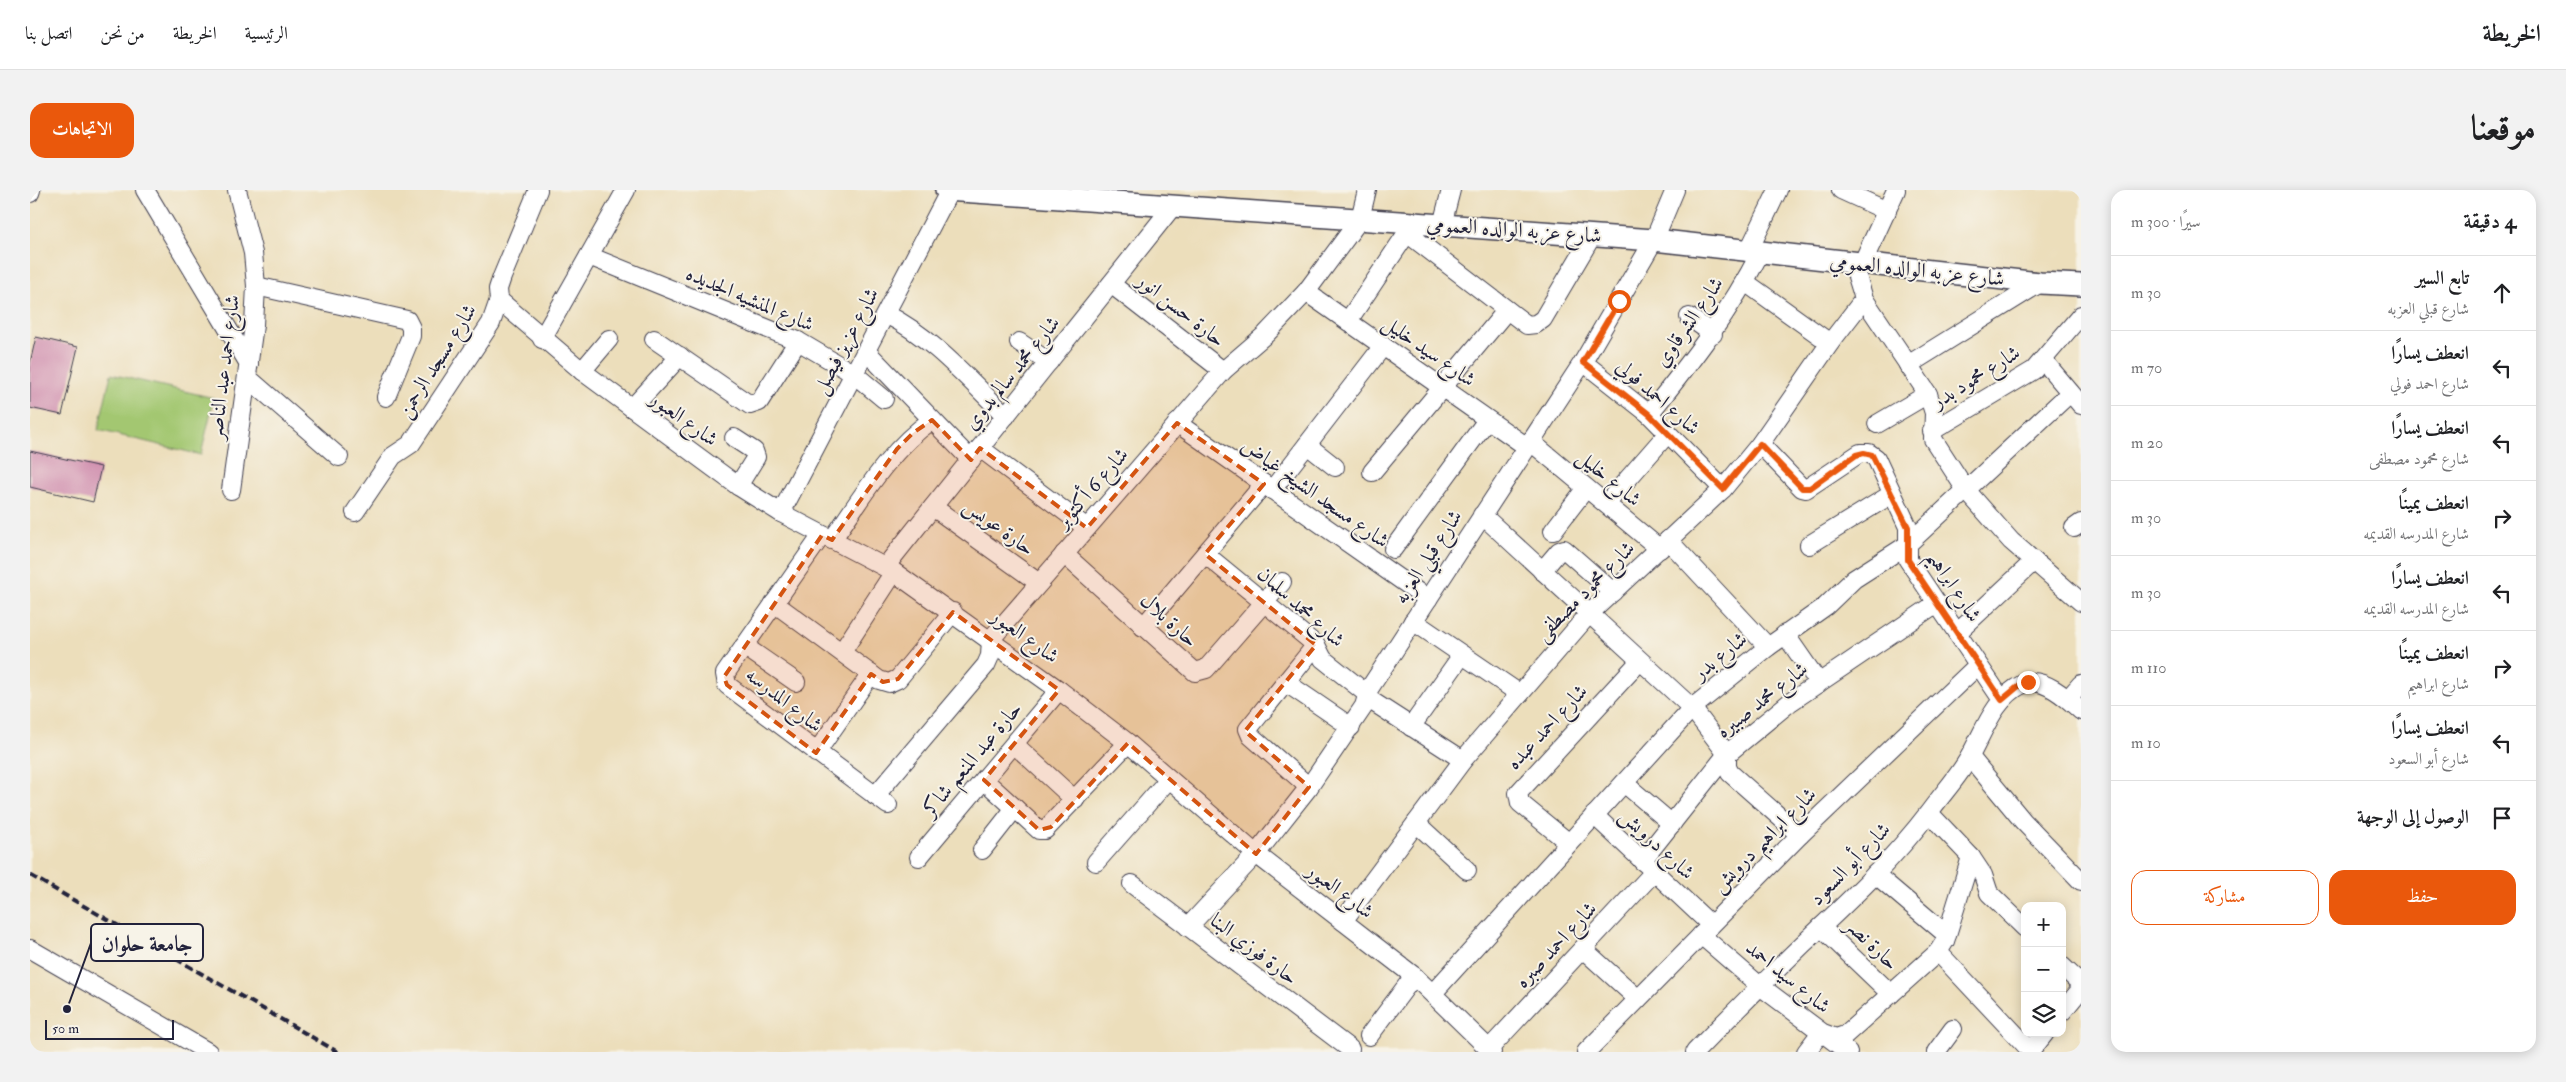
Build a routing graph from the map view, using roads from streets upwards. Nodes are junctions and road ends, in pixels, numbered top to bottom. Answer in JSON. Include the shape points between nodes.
{"nodes":[{"id":1,"x":145,"y":190,"type":"edge"},
{"id":2,"x":238,"y":190,"type":"edge"},
{"id":3,"x":538,"y":190,"type":"edge"},
{"id":4,"x":626,"y":190,"type":"edge"},
{"id":5,"x":946,"y":190,"type":"edge"},
{"id":6,"x":950,"y":190,"type":"edge"},
{"id":7,"x":1367,"y":190,"type":"edge"},
{"id":8,"x":1451,"y":190,"type":"edge"},
{"id":9,"x":1676,"y":190,"type":"edge"},
{"id":10,"x":1778,"y":190,"type":"edge"},
{"id":11,"x":1841,"y":190,"type":"edge"},
{"id":12,"x":1896,"y":190,"type":"edge"},
{"id":13,"x":1174,"y":206,"type":"junction"},
{"id":14,"x":1887,"y":211,"type":"junction"},
{"id":15,"x":1360,"y":219,"type":"junction"},
{"id":16,"x":1442,"y":225,"type":"junction"},
{"id":17,"x":1410,"y":228,"type":"junction"},
{"id":18,"x":1592,"y":236,"type":"junction"},
{"id":19,"x":1654,"y":240,"type":"junction"},
{"id":20,"x":1754,"y":252,"type":"junction"},
{"id":21,"x":588,"y":256,"type":"junction"},
{"id":22,"x":1858,"y":264,"type":"junction"},
{"id":23,"x":1745,"y":282,"type":"junction"},
{"id":24,"x":2040,"y":283,"type":"junction"},
{"id":25,"x":1111,"y":284,"type":"junction"},
{"id":26,"x":2081,"y":285,"type":"edge"},
{"id":27,"x":256,"y":286,"type":"junction"},
{"id":28,"x":1306,"y":292,"type":"junction"},
{"id":29,"x":1864,"y":299,"type":"junction"},
{"id":30,"x":499,"y":300,"type":"junction"},
{"id":31,"x":1507,"y":310,"type":"junction"},
{"id":32,"x":886,"y":314,"type":"junction"},
{"id":33,"x":2081,"y":315,"type":"edge"},
{"id":34,"x":1689,"y":317,"type":"dead end"},
{"id":35,"x":1348,"y":321,"type":"junction"},
{"id":36,"x":1713,"y":334,"type":"junction"},
{"id":37,"x":654,"y":338,"type":"dead end"},
{"id":38,"x":542,"y":339,"type":"junction"},
{"id":39,"x":609,"y":339,"type":"dead end"},
{"id":40,"x":798,"y":341,"type":"junction"},
{"id":41,"x":1019,"y":342,"type":"dead end"},
{"id":42,"x":1830,"y":343,"type":"junction"},
{"id":43,"x":1383,"y":346,"type":"junction"},
{"id":44,"x":866,"y":351,"type":"junction"},
{"id":45,"x":680,"y":356,"type":"junction"},
{"id":46,"x":2043,"y":360,"type":"junction"},
{"id":47,"x":1049,"y":362,"type":"junction"},
{"id":48,"x":1583,"y":362,"type":"junction"},
{"id":49,"x":1908,"y":365,"type":"junction"},
{"id":50,"x":248,"y":371,"type":"junction"},
{"id":51,"x":1223,"y":371,"type":"junction"},
{"id":52,"x":582,"y":372,"type":"junction"},
{"id":53,"x":854,"y":374,"type":"junction"},
{"id":54,"x":1442,"y":388,"type":"junction"},
{"id":55,"x":1928,"y":394,"type":"junction"},
{"id":56,"x":386,"y":397,"type":"dead end"},
{"id":57,"x":2076,"y":399,"type":"edge"},
{"id":58,"x":884,"y":400,"type":"dead end"},
{"id":59,"x":632,"y":408,"type":"junction"},
{"id":60,"x":1649,"y":414,"type":"junction"},
{"id":61,"x":1006,"y":416,"type":"junction"},
{"id":62,"x":932,"y":420,"type":"junction"},
{"id":63,"x":1487,"y":420,"type":"junction"},
{"id":64,"x":1177,"y":424,"type":"junction"},
{"id":65,"x":1877,"y":424,"type":"dead end"},
{"id":66,"x":1932,"y":431,"type":"junction"},
{"id":67,"x":1668,"y":432,"type":"junction"},
{"id":68,"x":734,"y":438,"type":"dead end"},
{"id":69,"x":1529,"y":444,"type":"junction"},
{"id":70,"x":1760,"y":444,"type":"junction"},
{"id":71,"x":1307,"y":445,"type":"junction"},
{"id":72,"x":976,"y":454,"type":"junction"},
{"id":73,"x":339,"y":457,"type":"dead end"},
{"id":74,"x":1334,"y":467,"type":"dead end"},
{"id":75,"x":1372,"y":472,"type":"dead end"},
{"id":76,"x":738,"y":486,"type":"junction"},
{"id":77,"x":1268,"y":487,"type":"junction"},
{"id":78,"x":1586,"y":488,"type":"junction"},
{"id":79,"x":1723,"y":489,"type":"junction"},
{"id":80,"x":231,"y":490,"type":"dead end"},
{"id":81,"x":1966,"y":490,"type":"junction"},
{"id":82,"x":1892,"y":494,"type":"junction"},
{"id":83,"x":1606,"y":504,"type":"junction"},
{"id":84,"x":933,"y":507,"type":"junction"},
{"id":85,"x":355,"y":512,"type":"dead end"},
{"id":86,"x":781,"y":513,"type":"junction"},
{"id":87,"x":1482,"y":516,"type":"junction"},
{"id":88,"x":1087,"y":528,"type":"junction"},
{"id":89,"x":1553,"y":531,"type":"dead end"},
{"id":90,"x":827,"y":538,"type":"junction"},
{"id":91,"x":1664,"y":544,"type":"junction"},
{"id":92,"x":1809,"y":545,"type":"dead end"},
{"id":93,"x":1907,"y":545,"type":"junction"},
{"id":94,"x":1393,"y":549,"type":"dead end"},
{"id":95,"x":1064,"y":554,"type":"junction"},
{"id":96,"x":1205,"y":554,"type":"junction"},
{"id":97,"x":2034,"y":561,"type":"junction"},
{"id":98,"x":890,"y":570,"type":"junction"},
{"id":99,"x":1542,"y":570,"type":"junction"},
{"id":100,"x":1282,"y":582,"type":"dead end"},
{"id":101,"x":1039,"y":583,"type":"junction"},
{"id":102,"x":1614,"y":592,"type":"junction"},
{"id":103,"x":1428,"y":599,"type":"junction"},
{"id":104,"x":2081,"y":602,"type":"edge"},
{"id":105,"x":774,"y":603,"type":"junction"},
{"id":106,"x":1264,"y":603,"type":"junction"},
{"id":107,"x":1937,"y":604,"type":"junction"},
{"id":108,"x":953,"y":612,"type":"junction"},
{"id":109,"x":1589,"y":614,"type":"junction"},
{"id":110,"x":1413,"y":621,"type":"junction"},
{"id":111,"x":1143,"y":627,"type":"junction"},
{"id":112,"x":1785,"y":634,"type":"junction"},
{"id":113,"x":1957,"y":634,"type":"junction"},
{"id":114,"x":991,"y":639,"type":"junction"},
{"id":115,"x":1316,"y":645,"type":"junction"},
{"id":116,"x":744,"y":646,"type":"junction"},
{"id":117,"x":1768,"y":647,"type":"junction"},
{"id":118,"x":842,"y":652,"type":"junction"},
{"id":119,"x":1462,"y":655,"type":"junction"},
{"id":120,"x":1640,"y":661,"type":"junction"},
{"id":121,"x":1978,"y":665,"type":"junction"},
{"id":122,"x":871,"y":674,"type":"junction"},
{"id":123,"x":796,"y":682,"type":"dead end"},
{"id":124,"x":1286,"y":682,"type":"junction"},
{"id":125,"x":1819,"y":683,"type":"junction"},
{"id":126,"x":2081,"y":684,"type":"edge"},
{"id":127,"x":1059,"y":690,"type":"junction"},
{"id":128,"x":1520,"y":694,"type":"junction"},
{"id":129,"x":2009,"y":695,"type":"junction"},
{"id":130,"x":1367,"y":696,"type":"junction"},
{"id":131,"x":2068,"y":699,"type":"junction"},
{"id":132,"x":1692,"y":708,"type":"junction"},
{"id":133,"x":2081,"y":712,"type":"edge"},
{"id":134,"x":1351,"y":727,"type":"junction"},
{"id":135,"x":1411,"y":727,"type":"junction"},
{"id":136,"x":1128,"y":743,"type":"junction"},
{"id":137,"x":1014,"y":744,"type":"junction"},
{"id":138,"x":816,"y":753,"type":"junction"},
{"id":139,"x":1727,"y":754,"type":"junction"},
{"id":140,"x":1970,"y":757,"type":"junction"},
{"id":141,"x":1463,"y":760,"type":"junction"},
{"id":142,"x":1170,"y":779,"type":"junction"},
{"id":143,"x":984,"y":780,"type":"junction"},
{"id":144,"x":1624,"y":783,"type":"junction"},
{"id":145,"x":1309,"y":787,"type":"junction"},
{"id":146,"x":1075,"y":800,"type":"junction"},
{"id":147,"x":1015,"y":808,"type":"junction"},
{"id":148,"x":1929,"y":813,"type":"junction"},
{"id":149,"x":1594,"y":815,"type":"junction"},
{"id":150,"x":1416,"y":823,"type":"junction"},
{"id":151,"x":1672,"y":824,"type":"junction"},
{"id":152,"x":1800,"y":835,"type":"junction"},
{"id":153,"x":1569,"y":843,"type":"junction"},
{"id":154,"x":982,"y":850,"type":"dead end"},
{"id":155,"x":1256,"y":854,"type":"junction"},
{"id":156,"x":919,"y":857,"type":"dead end"},
{"id":157,"x":1971,"y":857,"type":"junction"},
{"id":158,"x":1096,"y":862,"type":"dead end"},
{"id":159,"x":1648,"y":866,"type":"junction"},
{"id":160,"x":1467,"y":870,"type":"dead end"},
{"id":161,"x":1876,"y":874,"type":"junction"},
{"id":162,"x":2081,"y":881,"type":"edge"},
{"id":163,"x":1132,"y":884,"type":"dead end"},
{"id":164,"x":1343,"y":921,"type":"junction"},
{"id":165,"x":2021,"y":924,"type":"edge"},
{"id":166,"x":1188,"y":927,"type":"junction"},
{"id":167,"x":1822,"y":927,"type":"junction"},
{"id":168,"x":1706,"y":930,"type":"junction"},
{"id":169,"x":1947,"y":935,"type":"junction"},
{"id":170,"x":30,"y":949,"type":"edge"},
{"id":171,"x":1583,"y":949,"type":"junction"},
{"id":172,"x":1938,"y":952,"type":"junction"},
{"id":173,"x":2066,"y":970,"type":"edge"},
{"id":174,"x":1414,"y":976,"type":"junction"},
{"id":175,"x":2081,"y":984,"type":"edge"},
{"id":176,"x":1760,"y":986,"type":"junction"},
{"id":177,"x":2081,"y":989,"type":"edge"},
{"id":178,"x":1433,"y":993,"type":"junction"},
{"id":179,"x":1891,"y":994,"type":"junction"},
{"id":180,"x":1638,"y":999,"type":"junction"},
{"id":181,"x":2066,"y":1007,"type":"edge"},
{"id":182,"x":1953,"y":1029,"type":"dead end"},
{"id":183,"x":1823,"y":1034,"type":"junction"},
{"id":184,"x":1370,"y":1036,"type":"dead end"},
{"id":185,"x":2043,"y":1037,"type":"edge"},
{"id":186,"x":1350,"y":1049,"type":"dead end"},
{"id":187,"x":1491,"y":1050,"type":"edge"},
{"id":188,"x":208,"y":1052,"type":"edge"},
{"id":189,"x":1586,"y":1052,"type":"edge"},
{"id":190,"x":1695,"y":1052,"type":"edge"},
{"id":191,"x":1806,"y":1052,"type":"edge"},
{"id":192,"x":1848,"y":1052,"type":"edge"},
{"id":193,"x":1936,"y":1052,"type":"edge"},
{"id":194,"x":2031,"y":1052,"type":"edge"}],
"edges":[{"from":1,"to":50,"type":"street"},
{"from":2,"to":27,"type":"street","name":"شارع احمد عبد الناصر","via":[[253,253]]},
{"from":3,"to":30,"type":"street","name":"شارع مسجد الرحمن","via":[[498,288]]},
{"from":4,"to":21,"type":"street"},
{"from":5,"to":6,"type":"street","name":"شارع عزبه الوالده العمومي"},
{"from":6,"to":13,"type":"street","name":"شارع عزبه الوالده العمومي"},
{"from":6,"to":32,"type":"street","name":"شارع عزيز فيصل"},
{"from":7,"to":15,"type":"street"},
{"from":8,"to":16,"type":"street"},
{"from":9,"to":19,"type":"street","name":"شارع قبلي العزبه"},
{"from":10,"to":20,"type":"street","name":"شارع الشرقاوي"},
{"from":11,"to":14,"type":"street"},
{"from":12,"to":14,"type":"street"},
{"from":13,"to":15,"type":"street","name":"شارع عزبه الوالده العمومي"},
{"from":13,"to":25,"type":"street","name":"شارع محمد سالم بدوي"},
{"from":14,"to":22,"type":"street"},
{"from":15,"to":17,"type":"street","name":"شارع عزبه الوالده العمومي"},
{"from":15,"to":28,"type":"street","name":"شارع 6 أكتوبر"},
{"from":16,"to":17,"type":"street","name":"شارع عزبه الوالده العمومي"},
{"from":16,"to":18,"type":"street","name":"شارع عزبه الوالده العمومي"},
{"from":17,"to":31,"type":"street"},
{"from":17,"to":35,"type":"street"},
{"from":18,"to":19,"type":"street","name":"شارع عزبه الوالده العمومي"},
{"from":18,"to":31,"type":"street","via":[[1540,322],[1527,325]]},
{"from":19,"to":20,"type":"street","name":"شارع عزبه الوالده العمومي"},
{"from":19,"to":48,"type":"street","name":"شارع قبلي العزبه"},
{"from":20,"to":22,"type":"street","name":"شارع عزبه الوالده العمومي"},
{"from":20,"to":23,"type":"street","name":"شارع الشرقاوي"},
{"from":21,"to":38,"type":"street"},
{"from":21,"to":40,"type":"street","name":"شارع المنشيه الجديده"},
{"from":22,"to":24,"type":"street","name":"شارع عزبه الوالده العمومي"},
{"from":22,"to":29,"type":"street"},
{"from":23,"to":36,"type":"street","name":"شارع الشرقاوي"},
{"from":23,"to":42,"type":"street"},
{"from":24,"to":26,"type":"street","name":"شارع عزبه الوالده العمومي"},
{"from":24,"to":49,"type":"street"},
{"from":25,"to":47,"type":"street","name":"شارع محمد سالم بدوي"},
{"from":25,"to":51,"type":"street","name":"حارة حسن انور"},
{"from":27,"to":50,"type":"street","name":"شارع احمد عبد الناصر"},
{"from":27,"to":56,"type":"street","via":[[407,320],[412,332]]},
{"from":28,"to":35,"type":"street","name":"شارع سيد خليل"},
{"from":28,"to":51,"type":"street","name":"شارع 6 أكتوبر","via":[[1266,334]]},
{"from":29,"to":42,"type":"street","name":"شارع محمود مصطفى"},
{"from":29,"to":49,"type":"street"},
{"from":30,"to":38,"type":"street","name":"شارع العبور"},
{"from":30,"to":85,"type":"street","name":"شارع مسجد الرحمن","via":[[491,323],[411,444],[393,456]]},
{"from":31,"to":54,"type":"street"},
{"from":32,"to":44,"type":"street","name":"شارع عزيز فيصل"},
{"from":32,"to":61,"type":"street","via":[[907,324],[926,339]]},
{"from":33,"to":46,"type":"street","name":"شارع محمود بدر"},
{"from":34,"to":36,"type":"street"},
{"from":35,"to":43,"type":"street","name":"شارع سيد خليل"},
{"from":36,"to":60,"type":"street","name":"شارع الشرقاوي"},
{"from":37,"to":45,"type":"street"},
{"from":38,"to":52,"type":"street","name":"شارع العبور"},
{"from":39,"to":52,"type":"street"},
{"from":40,"to":45,"type":"street","via":[[760,402],[754,405]]},
{"from":40,"to":53,"type":"street","name":"شارع المنشيه الجديده"},
{"from":41,"to":47,"type":"street"},
{"from":42,"to":70,"type":"street","name":"شارع محمود مصطفى"},
{"from":43,"to":54,"type":"street","name":"شارع سيد خليل"},
{"from":43,"to":71,"type":"street"},
{"from":44,"to":53,"type":"street","name":"شارع عزيز فيصل"},
{"from":44,"to":62,"type":"street"},
{"from":45,"to":59,"type":"street"},
{"from":46,"to":57,"type":"street"},
{"from":46,"to":66,"type":"street","name":"شارع محمود بدر","via":[[2023,378]]},
{"from":47,"to":61,"type":"street","name":"شارع محمد سالم بدوي"},
{"from":48,"to":60,"type":"street","name":"شارع احمد فولي"},
{"from":48,"to":69,"type":"street","name":"شارع قبلي العزبه"},
{"from":49,"to":55,"type":"street"},
{"from":50,"to":73,"type":"street"},
{"from":50,"to":80,"type":"street","name":"شارع احمد عبد الناصر"},
{"from":51,"to":64,"type":"street","name":"شارع 6 أكتوبر"},
{"from":52,"to":59,"type":"street","name":"شارع العبور"},
{"from":53,"to":58,"type":"street","name":"شارع المنشيه الجديده"},
{"from":53,"to":86,"type":"street","name":"شارع عزيز فيصل"},
{"from":54,"to":63,"type":"street","name":"شارع سيد خليل"},
{"from":54,"to":75,"type":"street"},
{"from":55,"to":65,"type":"street"},
{"from":55,"to":66,"type":"street","via":[[1934,413]]},
{"from":57,"to":81,"type":"street","name":"شارع بدر"},
{"from":59,"to":76,"type":"street","name":"شارع العبور"},
{"from":60,"to":67,"type":"street","name":"شارع احمد فولي"},
{"from":61,"to":72,"type":"street","name":"شارع محمد سالم بدوي"},
{"from":62,"to":72,"type":"street"},
{"from":62,"to":90,"type":"street","name":"شارع المدرسه","via":[[897,449]]},
{"from":63,"to":69,"type":"street","name":"شارع سيد خليل"},
{"from":63,"to":94,"type":"street"},
{"from":64,"to":77,"type":"street","name":"شارع مسجد الشيخ غياض"},
{"from":64,"to":88,"type":"street","name":"شارع 6 أكتوبر"},
{"from":66,"to":81,"type":"street","via":[[1936,447]]},
{"from":67,"to":79,"type":"street","name":"شارع احمد فولي"},
{"from":67,"to":83,"type":"street"},
{"from":68,"to":76,"type":"street","via":[[754,451],[756,457]]},
{"from":69,"to":78,"type":"street","name":"شارع خليل"},
{"from":69,"to":87,"type":"street","name":"شارع قبلي العزبه"},
{"from":70,"to":79,"type":"street","name":"شارع محمود مصطفى"},
{"from":70,"to":82,"type":"street","name":"شارع ابراهيم","via":[[1806,489],[1860,453],[1869,454],[1878,462]]},
{"from":71,"to":74,"type":"street"},
{"from":71,"to":77,"type":"street"},
{"from":72,"to":84,"type":"street","name":"شارع محمد سالم بدوي"},
{"from":72,"to":88,"type":"street"},
{"from":76,"to":86,"type":"street","name":"شارع العبور"},
{"from":77,"to":96,"type":"street"},
{"from":77,"to":103,"type":"street","name":"شارع مسجد الشيخ غياض"},
{"from":78,"to":83,"type":"street","name":"شارع خليل"},
{"from":78,"to":89,"type":"street"},
{"from":79,"to":91,"type":"street","name":"شارع محمود مصطفى"},
{"from":81,"to":93,"type":"street","name":"شارع بدر"},
{"from":81,"to":97,"type":"street","via":[[2011,541]]},
{"from":82,"to":92,"type":"street"},
{"from":82,"to":93,"type":"street","name":"شارع ابراهيم","via":[[1908,527]]},
{"from":83,"to":91,"type":"street","name":"شارع خليل"},
{"from":84,"to":98,"type":"street","name":"شارع محمد سالم بدوي"},
{"from":84,"to":101,"type":"street","name":"حارة عويس"},
{"from":86,"to":90,"type":"street","name":"شارع العبور"},
{"from":87,"to":99,"type":"street"},
{"from":87,"to":103,"type":"street","name":"شارع قبلي العزبه"},
{"from":88,"to":95,"type":"street","name":"شارع 6 أكتوبر"},
{"from":90,"to":98,"type":"street","name":"شارع العبور"},
{"from":90,"to":105,"type":"street","name":"شارع المدرسه"},
{"from":91,"to":102,"type":"street","name":"شارع محمود مصطفى"},
{"from":91,"to":117,"type":"street","name":"شارع خليل"},
{"from":93,"to":107,"type":"street","name":"شارع ابراهيم","via":[[1908,560]]},
{"from":93,"to":112,"type":"street","name":"شارع بدر","via":[[1854,579],[1831,602]]},
{"from":95,"to":101,"type":"street","name":"شارع 6 أكتوبر"},
{"from":95,"to":111,"type":"street","name":"حارة بلال"},
{"from":96,"to":106,"type":"street","name":"شارع محمد سلمان"},
{"from":96,"to":111,"type":"street"},
{"from":97,"to":104,"type":"street"},
{"from":97,"to":113,"type":"street"},
{"from":98,"to":108,"type":"street","name":"شارع العبور"},
{"from":98,"to":118,"type":"street","name":"شارع محمد سالم بدوي"},
{"from":99,"to":102,"type":"street","via":[[1564,549]]},
{"from":99,"to":109,"type":"street"},
{"from":100,"to":106,"type":"street","name":"حارة بلال"},
{"from":101,"to":114,"type":"street","name":"شارع 6 أكتوبر"},
{"from":102,"to":109,"type":"street","name":"شارع محمود مصطفى"},
{"from":103,"to":110,"type":"street","name":"شارع قبلي العزبه"},
{"from":105,"to":116,"type":"street","name":"شارع المدرسه"},
{"from":105,"to":118,"type":"street"},
{"from":106,"to":111,"type":"street","name":"حارة بلال","via":[[1206,668],[1198,672],[1191,670]]},
{"from":106,"to":115,"type":"street","name":"شارع محمد سلمان"},
{"from":107,"to":113,"type":"street","name":"شارع ابراهيم"},
{"from":107,"to":125,"type":"street","name":"شارع محمد صبيره"},
{"from":108,"to":114,"type":"street","name":"شارع العبور"},
{"from":108,"to":122,"type":"street","via":[[898,679],[889,683]]},
{"from":109,"to":120,"type":"street"},
{"from":109,"to":128,"type":"street","name":"شارع محمود مصطفى"},
{"from":110,"to":119,"type":"street"},
{"from":110,"to":130,"type":"street","name":"شارع قبلي العزبه"},
{"from":112,"to":117,"type":"street","name":"شارع بدر"},
{"from":112,"to":125,"type":"street"},
{"from":113,"to":121,"type":"street","name":"شارع ابراهيم"},
{"from":114,"to":127,"type":"street","name":"شارع العبور"},
{"from":114,"to":138,"type":"street","name":"شارع المدرسه","via":[[986,665],[881,800]]},
{"from":115,"to":124,"type":"street"},
{"from":115,"to":130,"type":"street","name":"شارع محمد سلمان","via":[[1323,659]]},
{"from":116,"to":123,"type":"street"},
{"from":116,"to":138,"type":"street","name":"شارع المدرسه","via":[[725,674],[725,682]]},
{"from":117,"to":132,"type":"street","name":"شارع بدر"},
{"from":118,"to":122,"type":"street"},
{"from":119,"to":128,"type":"street"},
{"from":119,"to":135,"type":"street"},
{"from":120,"to":132,"type":"street"},
{"from":120,"to":153,"type":"street","name":"شارع احمد عبده","via":[[1518,793],[1520,803]]},
{"from":121,"to":129,"type":"street","name":"شارع ابراهيم"},
{"from":121,"to":152,"type":"street","name":"شارع ابراهيم درويش"},
{"from":122,"to":138,"type":"street"},
{"from":124,"to":134,"type":"street"},
{"from":124,"to":145,"type":"street","via":[[1250,724],[1248,732]]},
{"from":125,"to":139,"type":"street","name":"شارع محمد صبيره"},
{"from":126,"to":131,"type":"street"},
{"from":127,"to":136,"type":"street","name":"شارع العبور"},
{"from":127,"to":137,"type":"street","name":"حارة عبد المنعم شاكر"},
{"from":128,"to":141,"type":"street","name":"شارع محمود مصطفى"},
{"from":129,"to":131,"type":"street","via":[[2021,684],[2036,682]]},
{"from":129,"to":140,"type":"street","name":"شارع أبو السعود","via":[[1982,728]]},
{"from":130,"to":134,"type":"street","name":"شارع قبلي العزبه"},
{"from":130,"to":135,"type":"street","name":"شارع محمد سلمان"},
{"from":131,"to":133,"type":"street"},
{"from":132,"to":139,"type":"street"},
{"from":132,"to":144,"type":"street","name":"شارع بدر"},
{"from":134,"to":145,"type":"street","name":"شارع قبلي العزبه"},
{"from":135,"to":141,"type":"street","name":"شارع محمد سلمان"},
{"from":136,"to":142,"type":"street","name":"شارع العبور"},
{"from":136,"to":146,"type":"street"},
{"from":137,"to":143,"type":"street","name":"حارة عبد المنعم شاكر"},
{"from":137,"to":146,"type":"street"},
{"from":139,"to":151,"type":"street","name":"شارع محمد صبيره"},
{"from":139,"to":152,"type":"street","via":[[1730,773]]},
{"from":140,"to":148,"type":"street","name":"شارع أبو السعود"},
{"from":140,"to":162,"type":"street","via":[[2023,820]]},
{"from":141,"to":150,"type":"street","name":"شارع محمود مصطفى"},
{"from":142,"to":155,"type":"street","name":"شارع العبور"},
{"from":142,"to":158,"type":"street"},
{"from":143,"to":147,"type":"street"},
{"from":143,"to":156,"type":"street","name":"حارة عبد المنعم شاكر"},
{"from":144,"to":149,"type":"street","name":"شارع بدر"},
{"from":144,"to":151,"type":"street"},
{"from":145,"to":155,"type":"street","name":"شارع قبلي العزبه"},
{"from":146,"to":147,"type":"street","via":[[1045,830],[1039,830]]},
{"from":147,"to":154,"type":"street"},
{"from":148,"to":157,"type":"street"},
{"from":148,"to":161,"type":"street","name":"شارع أبو السعود"},
{"from":149,"to":153,"type":"street","name":"شارع بدر"},
{"from":149,"to":159,"type":"street","name":"شارع درويش"},
{"from":150,"to":160,"type":"street"},
{"from":150,"to":164,"type":"street","name":"شارع محمود مصطفى"},
{"from":151,"to":159,"type":"street","name":"شارع محمد صبيره"},
{"from":152,"to":168,"type":"street","name":"شارع ابراهيم درويش"},
{"from":153,"to":178,"type":"street","name":"شارع بدر"},
{"from":155,"to":164,"type":"street","name":"شارع العبور"},
{"from":155,"to":166,"type":"street","name":"شارع قبلي العزبه"},
{"from":157,"to":165,"type":"street","via":[[1983,875],[1989,893]]},
{"from":157,"to":169,"type":"street"},
{"from":159,"to":168,"type":"street","name":"شارع درويش"},
{"from":159,"to":171,"type":"street","name":"شارع احمد صبره"},
{"from":161,"to":167,"type":"street","name":"شارع أبو السعود"},
{"from":161,"to":169,"type":"street"},
{"from":163,"to":166,"type":"street","name":"حارة فوزي البنا"},
{"from":164,"to":174,"type":"street","name":"شارع العبور"},
{"from":166,"to":186,"type":"street","name":"حارة فوزي البنا"},
{"from":167,"to":176,"type":"street","name":"شارع أبو السعود"},
{"from":167,"to":179,"type":"street","name":"حارة نصر"},
{"from":168,"to":176,"type":"street","name":"شارع سيد احمد"},
{"from":168,"to":180,"type":"street","name":"شارع ابراهيم درويش"},
{"from":169,"to":172,"type":"street"},
{"from":170,"to":188,"type":"street"},
{"from":171,"to":180,"type":"street"},
{"from":171,"to":187,"type":"street","name":"شارع احمد صبره"},
{"from":172,"to":179,"type":"street"},
{"from":172,"to":194,"type":"street"},
{"from":173,"to":175,"type":"street"},
{"from":174,"to":178,"type":"street","name":"شارع العبور"},
{"from":174,"to":184,"type":"street"},
{"from":176,"to":183,"type":"street","name":"شارع سيد احمد"},
{"from":176,"to":190,"type":"street","name":"شارع أبو السعود"},
{"from":177,"to":181,"type":"street"},
{"from":178,"to":187,"type":"street","name":"شارع العبور"},
{"from":179,"to":183,"type":"street","via":[[1845,1034],[1836,1038]]},
{"from":180,"to":189,"type":"street","name":"شارع ابراهيم درويش"},
{"from":182,"to":193,"type":"street"},
{"from":183,"to":191,"type":"street"},
{"from":183,"to":192,"type":"street","name":"شارع سيد احمد"},
{"from":185,"to":194,"type":"street"}]}
